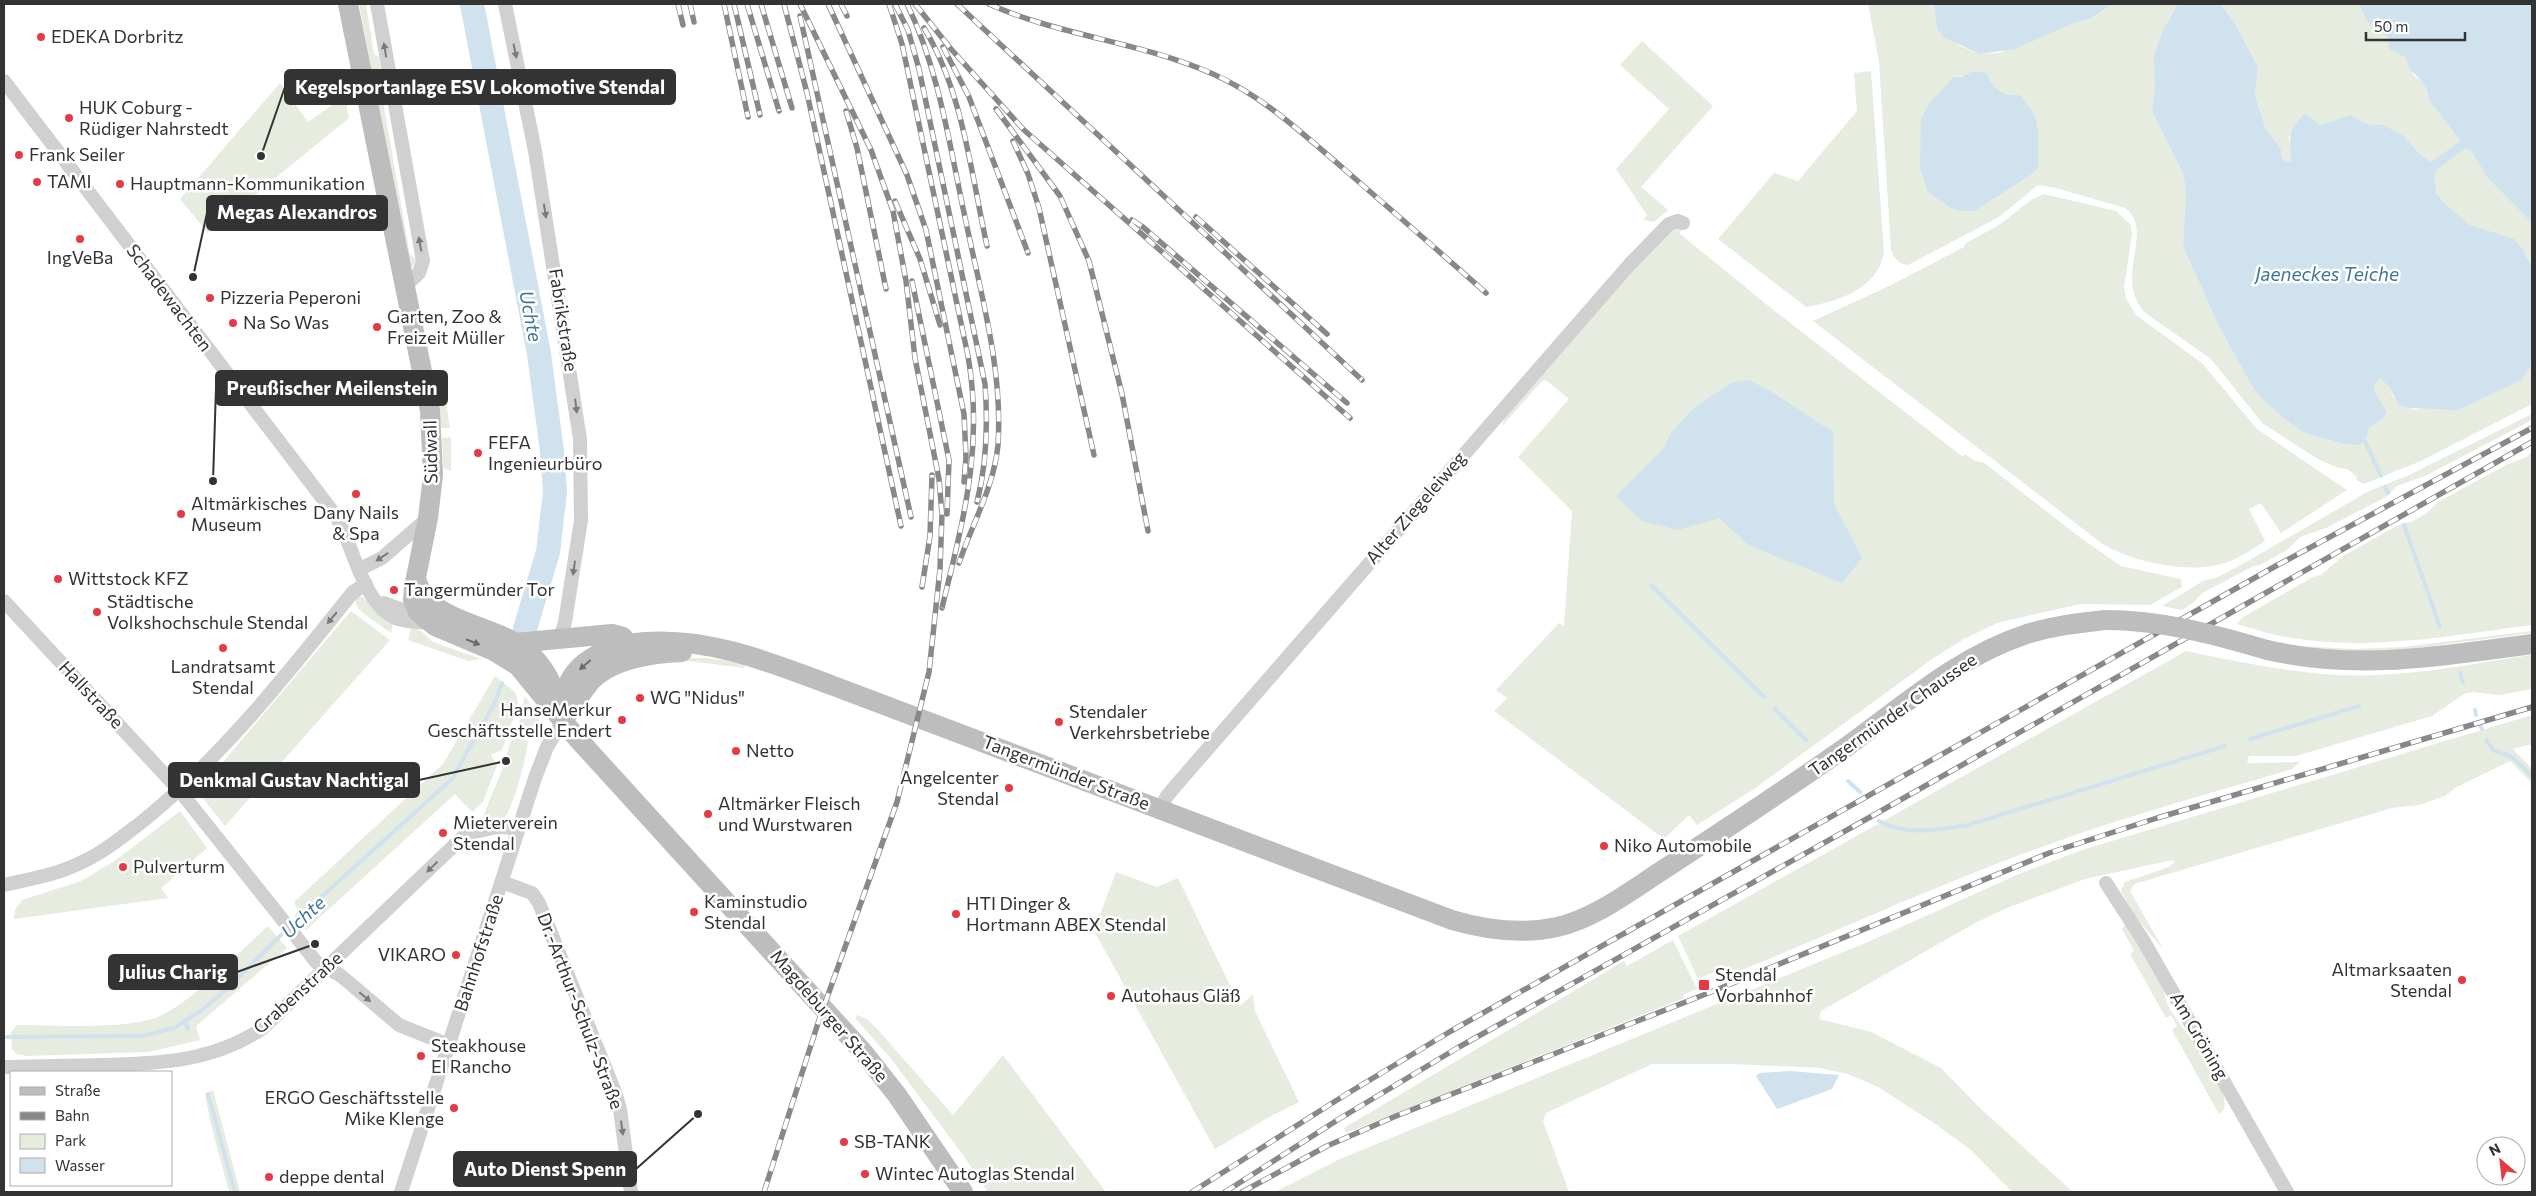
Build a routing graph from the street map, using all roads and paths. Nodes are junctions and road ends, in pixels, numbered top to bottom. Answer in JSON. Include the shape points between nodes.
{"nodes":[{"id":1,"x":348,"y":4,"type":"edge"},
{"id":2,"x":377,"y":4,"type":"edge"},
{"id":3,"x":505,"y":4,"type":"edge"},
{"id":4,"x":4,"y":81,"type":"edge"},
{"id":5,"x":1683,"y":224,"type":"dead end"},
{"id":6,"x":405,"y":286,"type":"junction"},
{"id":7,"x":428,"y":518,"type":"junction"},
{"id":8,"x":360,"y":569,"type":"junction"},
{"id":9,"x":366,"y":584,"type":"junction"},
{"id":10,"x":4,"y":601,"type":"edge"},
{"id":11,"x":427,"y":613,"type":"junction"},
{"id":12,"x":560,"y":639,"type":"junction"},
{"id":13,"x":515,"y":643,"type":"junction"},
{"id":14,"x":628,"y":644,"type":"junction"},
{"id":15,"x":2532,"y":644,"type":"edge"},
{"id":16,"x":720,"y":650,"type":"junction"},
{"id":17,"x":563,"y":721,"type":"junction"},
{"id":18,"x":179,"y":790,"type":"junction"},
{"id":19,"x":1160,"y":809,"type":"junction"},
{"id":20,"x":518,"y":828,"type":"junction"},
{"id":21,"x":502,"y":882,"type":"junction"},
{"id":22,"x":2106,"y":883,"type":"dead end"},
{"id":23,"x":4,"y":885,"type":"edge"},
{"id":24,"x":1410,"y":904,"type":"joint"},
{"id":25,"x":326,"y":968,"type":"junction"},
{"id":26,"x":449,"y":1045,"type":"junction"},
{"id":27,"x":4,"y":1067,"type":"edge"},
{"id":28,"x":401,"y":1192,"type":"edge"},
{"id":29,"x":631,"y":1192,"type":"edge"},
{"id":30,"x":964,"y":1192,"type":"edge"},
{"id":31,"x":2287,"y":1192,"type":"edge"}],
"edges":[{"from":1,"to":6,"type":"main road","name":"Südwall"},
{"from":6,"to":2,"type":"street","one_way":true,"via":[[419,273],[423,261]]},
{"from":3,"to":12,"type":"street","name":"Fabrikstraße","one_way":true,"via":[[535,151],[580,439],[580,520]]},
{"from":4,"to":8,"type":"street","name":"Schadewachten","via":[[332,510]]},
{"from":5,"to":19,"type":"street","name":"Alter Ziegeleiweg","via":[[1677,221],[1662,229],[1617,279],[1190,768]]},
{"from":6,"to":7,"type":"main road","name":"Südwall","via":[[426,384],[433,436],[434,476]]},
{"from":7,"to":8,"type":"street","one_way":true,"via":[[382,558]]},
{"from":7,"to":11,"type":"main road","name":"Südwall","via":[[413,594]]},
{"from":8,"to":9,"type":"street","name":"Schadewachten"},
{"from":9,"to":11,"type":"street","name":"Schadewachten","via":[[388,605]]},
{"from":9,"to":18,"type":"street","one_way":true,"via":[[353,592],[223,747]]},
{"from":10,"to":18,"type":"street","name":"Hallstraße"},
{"from":11,"to":13,"type":"main road"},
{"from":11,"to":17,"type":"main road","one_way":true,"via":[[510,659],[535,684]]},
{"from":12,"to":13,"type":"main road"},
{"from":12,"to":14,"type":"main road","via":[[612,634],[623,637]]},
{"from":13,"to":17,"type":"main road","name":"Magdeburger Straße","via":[[543,668],[555,691]]},
{"from":14,"to":16,"type":"main road","name":"Tangermünder Straße","via":[[679,642]]},
{"from":14,"to":17,"type":"main road","one_way":true,"via":[[599,654],[577,671],[566,692]]},
{"from":15,"to":24,"type":"main road","name":"Tangermünder Chaussee","bridge":true,"via":[[2378,662],[2321,660],[2267,650],[2177,626],[2140,621],[2105,620],[2028,634],[1966,661],[1756,810],[1574,922],[1526,931],[1492,929],[1452,920]]},
{"from":16,"to":17,"type":"main road","name":"Tangermünder Straße","via":[[669,653],[609,668],[592,681]]},
{"from":16,"to":19,"type":"main road","name":"Tangermünder Straße","via":[[764,660]]},
{"from":17,"to":20,"type":"street","name":"Bahnhofstraße","via":[[545,752]]},
{"from":17,"to":30,"type":"main road","name":"Magdeburger Straße","via":[[858,1046],[897,1095]]},
{"from":18,"to":23,"type":"street","via":[[117,841],[81,863]]},
{"from":18,"to":25,"type":"street","name":"Hallstraße","via":[[278,916],[317,963]]},
{"from":19,"to":24,"type":"main road","name":"Tangermünder Straße"},
{"from":20,"to":21,"type":"street","name":"Bahnhofstraße"},
{"from":20,"to":25,"type":"street","name":"Grabenstraße","one_way":true,"via":[[497,827],[466,834]]},
{"from":21,"to":26,"type":"street","name":"Bahnhofstraße"},
{"from":21,"to":29,"type":"street","name":"Dr.-Arthur-Schulz-Straße","one_way":true,"via":[[526,890],[539,903],[615,1092]]},
{"from":22,"to":31,"type":"street","name":"Am Gröning","via":[[2143,940]]},
{"from":25,"to":26,"type":"street","name":"Hallstraße","one_way":true,"via":[[398,1025]]},
{"from":25,"to":27,"type":"street","name":"Grabenstraße","via":[[263,1028],[208,1054],[158,1063]]},
{"from":26,"to":28,"type":"street","name":"Bahnhofstraße"}]}
